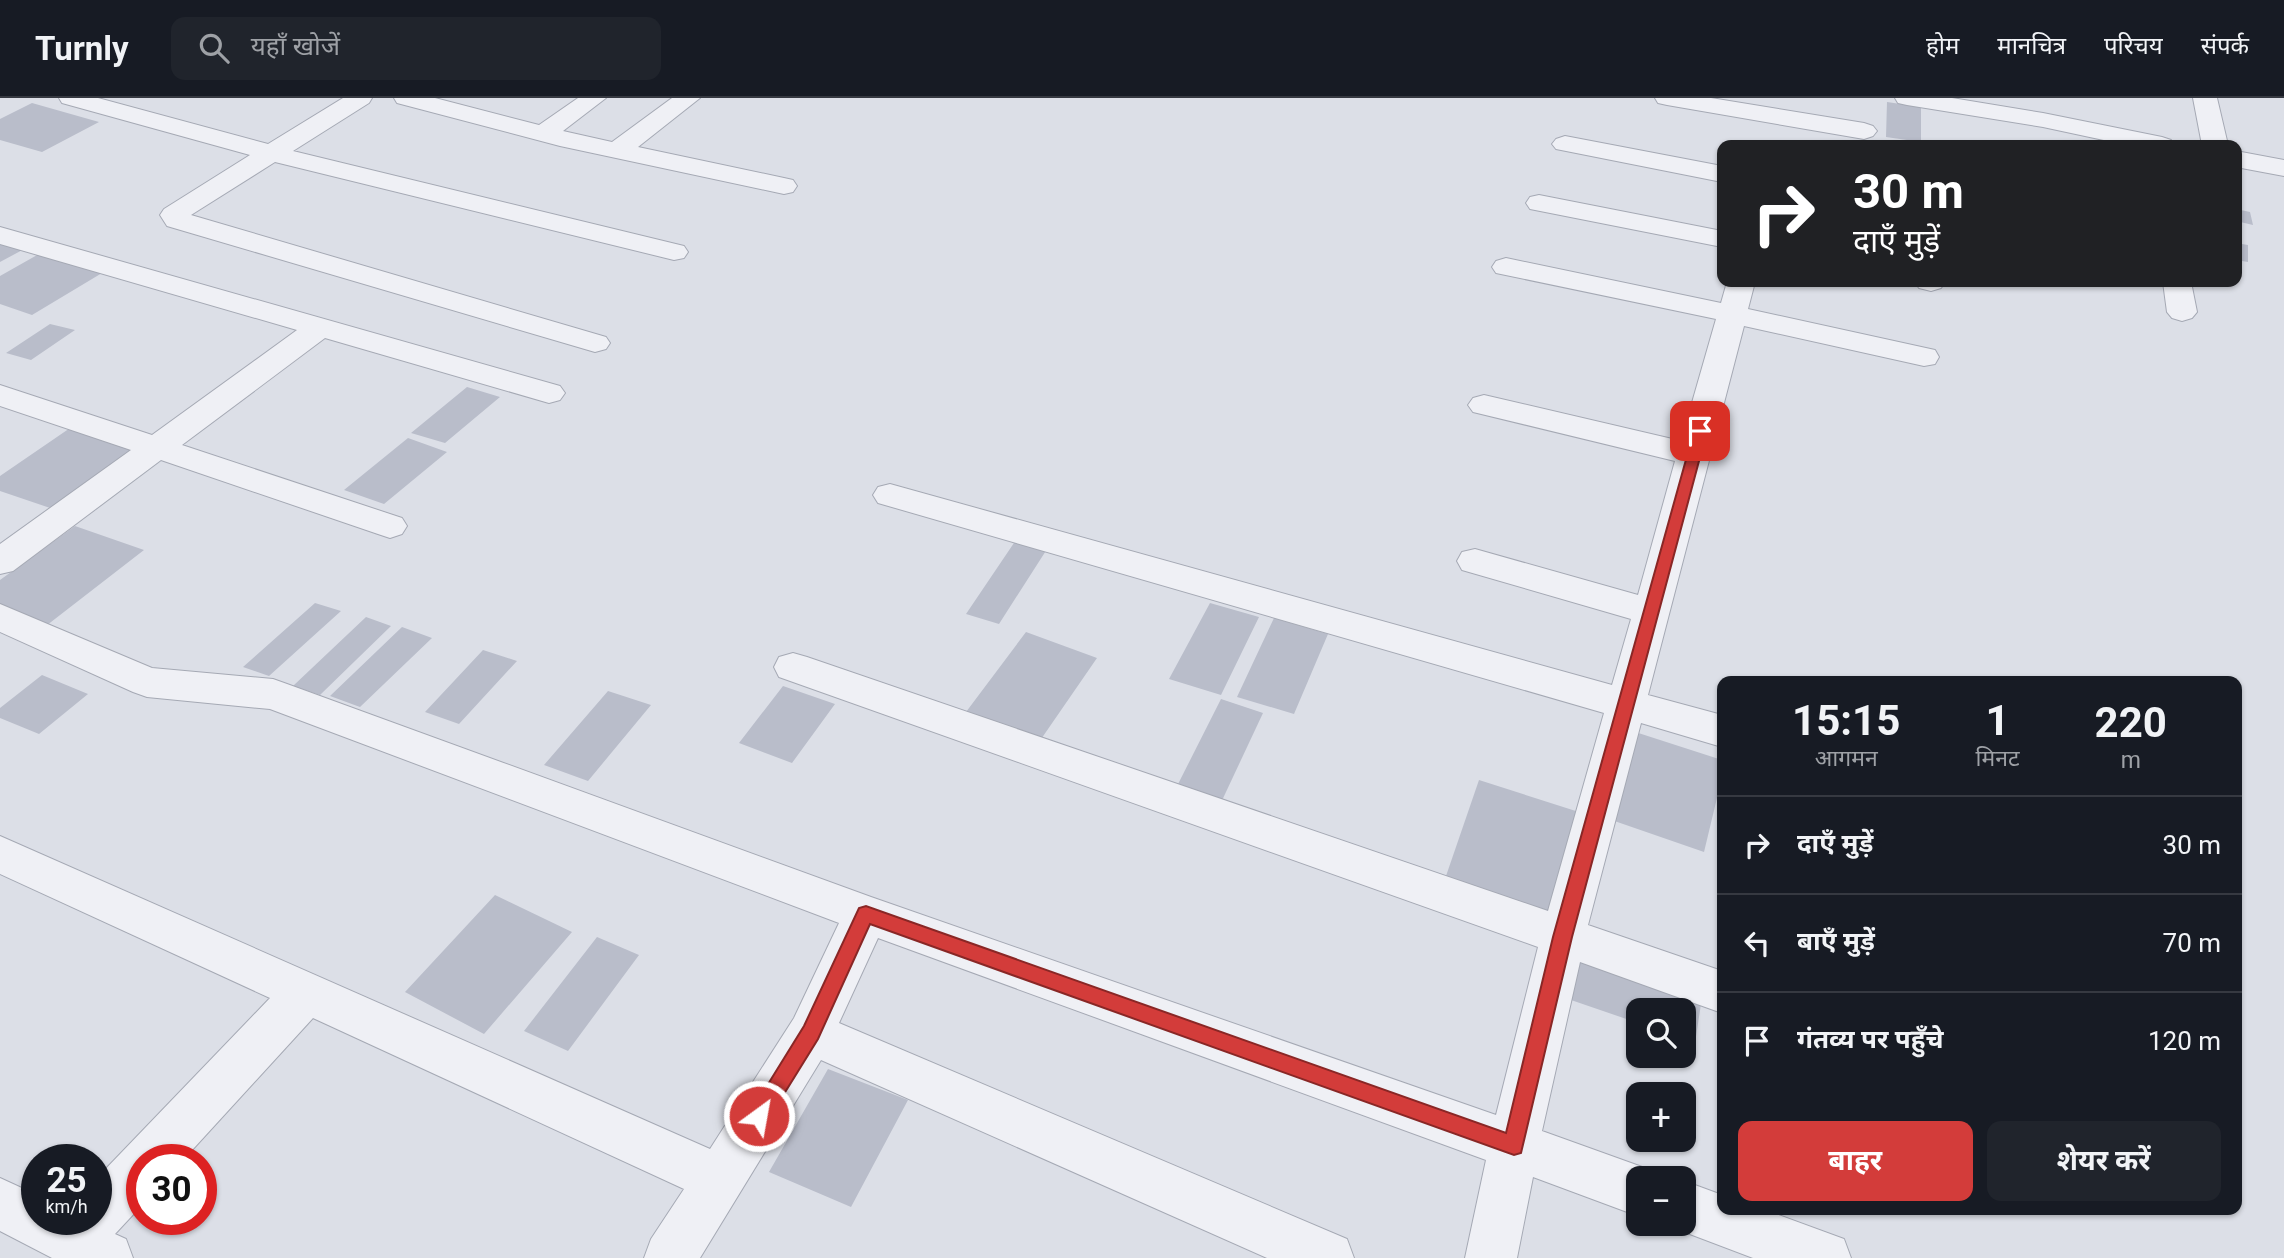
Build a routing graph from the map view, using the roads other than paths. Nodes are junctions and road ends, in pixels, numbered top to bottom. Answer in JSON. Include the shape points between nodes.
{"nodes":[{"id":1,"x":71,"y":98,"type":"edge"},
{"id":2,"x":147,"y":98,"type":"edge"},
{"id":3,"x":360,"y":98,"type":"edge"},
{"id":4,"x":504,"y":98,"type":"edge"},
{"id":5,"x":594,"y":98,"type":"edge"},
{"id":6,"x":688,"y":98,"type":"edge"},
{"id":7,"x":1667,"y":98,"type":"edge"},
{"id":8,"x":2205,"y":98,"type":"edge"},
{"id":9,"x":416,"y":99,"type":"edge"},
{"id":10,"x":1917,"y":99,"type":"edge"},
{"id":11,"x":2042,"y":109,"type":"edge"},
{"id":12,"x":122,"y":111,"type":"junction"},
{"id":13,"x":476,"y":116,"type":"junction"},
{"id":14,"x":1775,"y":116,"type":"edge"},
{"id":15,"x":1864,"y":131,"type":"dead end"},
{"id":16,"x":543,"y":134,"type":"junction"},
{"id":17,"x":2145,"y":140,"type":"edge"},
{"id":18,"x":2214,"y":140,"type":"edge"},
{"id":19,"x":1565,"y":144,"type":"dead end"},
{"id":20,"x":616,"y":151,"type":"junction"},
{"id":21,"x":270,"y":153,"type":"junction"},
{"id":22,"x":2242,"y":160,"type":"edge"},
{"id":23,"x":2284,"y":168,"type":"edge"},
{"id":24,"x":1717,"y":173,"type":"edge"},
{"id":25,"x":784,"y":186,"type":"dead end"},
{"id":26,"x":1539,"y":203,"type":"dead end"},
{"id":27,"x":0,"y":235,"type":"edge"},
{"id":28,"x":1717,"y":238,"type":"edge"},
{"id":29,"x":674,"y":252,"type":"dead end"},
{"id":30,"x":1506,"y":267,"type":"dead end"},
{"id":31,"x":2178,"y":287,"type":"edge"},
{"id":32,"x":1737,"y":298,"type":"edge"},
{"id":33,"x":2182,"y":312,"type":"dead end"},
{"id":34,"x":321,"y":327,"type":"junction"},
{"id":35,"x":595,"y":343,"type":"dead end"},
{"id":36,"x":1924,"y":357,"type":"dead end"},
{"id":37,"x":549,"y":393,"type":"dead end"},
{"id":38,"x":0,"y":395,"type":"edge"},
{"id":39,"x":1484,"y":405,"type":"dead end"},
{"id":40,"x":157,"y":448,"type":"junction"},
{"id":41,"x":1694,"y":455,"type":"junction"},
{"id":42,"x":890,"y":495,"type":"dead end"},
{"id":43,"x":390,"y":526,"type":"dead end"},
{"id":44,"x":1475,"y":561,"type":"dead end"},
{"id":45,"x":0,"y":562,"type":"edge"},
{"id":46,"x":1652,"y":612,"type":"junction"},
{"id":47,"x":0,"y":617,"type":"edge"},
{"id":48,"x":793,"y":667,"type":"dead end"},
{"id":49,"x":1628,"y":704,"type":"junction"},
{"id":50,"x":1717,"y":730,"type":"edge"},
{"id":51,"x":0,"y":854,"type":"edge"},
{"id":52,"x":866,"y":914,"type":"junction"},
{"id":53,"x":1563,"y":937,"type":"junction"},
{"id":54,"x":1717,"y":990,"type":"edge"},
{"id":55,"x":306,"y":992,"type":"junction"},
{"id":56,"x":811,"y":1033,"type":"junction"},
{"id":57,"x":164,"y":1144,"type":"edge"},
{"id":58,"x":1514,"y":1145,"type":"junction"},
{"id":59,"x":720,"y":1179,"type":"junction"},
{"id":60,"x":1626,"y":1186,"type":"edge"},
{"id":61,"x":126,"y":1190,"type":"edge"},
{"id":62,"x":0,"y":1204,"type":"edge"},
{"id":63,"x":112,"y":1208,"type":"edge"},
{"id":64,"x":21,"y":1211,"type":"edge"},
{"id":65,"x":1696,"y":1211,"type":"edge"},
{"id":66,"x":670,"y":1258,"type":"edge"},
{"id":67,"x":1328,"y":1258,"type":"edge"},
{"id":68,"x":1491,"y":1258,"type":"edge"},
{"id":69,"x":1825,"y":1258,"type":"edge"}],
"edges":[{"from":1,"to":12,"type":"street"},
{"from":2,"to":12,"type":"street"},
{"from":3,"to":21,"type":"street"},
{"from":4,"to":13,"type":"street"},
{"from":5,"to":16,"type":"street"},
{"from":6,"to":20,"type":"street"},
{"from":7,"to":14,"type":"street"},
{"from":8,"to":18,"type":"street"},
{"from":9,"to":13,"type":"street"},
{"from":10,"to":11,"type":"street","via":[[2017,126]]},
{"from":11,"to":17,"type":"street"},
{"from":12,"to":21,"type":"street"},
{"from":13,"to":16,"type":"street"},
{"from":14,"to":15,"type":"street"},
{"from":16,"to":20,"type":"street"},
{"from":19,"to":24,"type":"street"},
{"from":20,"to":25,"type":"street"},
{"from":21,"to":29,"type":"street"},
{"from":21,"to":35,"type":"street","via":[[182,209],[174,215],[177,220]]},
{"from":22,"to":23,"type":"street"},
{"from":26,"to":28,"type":"street"},
{"from":27,"to":34,"type":"street"},
{"from":30,"to":32,"type":"street"},
{"from":31,"to":33,"type":"street"},
{"from":32,"to":36,"type":"street"},
{"from":32,"to":41,"type":"street"},
{"from":34,"to":37,"type":"street"},
{"from":34,"to":40,"type":"street"},
{"from":38,"to":40,"type":"street"},
{"from":39,"to":41,"type":"street"},
{"from":40,"to":43,"type":"street"},
{"from":40,"to":45,"type":"street"},
{"from":41,"to":46,"type":"street"},
{"from":42,"to":49,"type":"street"},
{"from":44,"to":46,"type":"street"},
{"from":46,"to":49,"type":"street"},
{"from":47,"to":52,"type":"street","via":[[146,682],[273,694]]},
{"from":48,"to":53,"type":"street"},
{"from":49,"to":50,"type":"street"},
{"from":49,"to":53,"type":"street"},
{"from":51,"to":55,"type":"street"},
{"from":52,"to":56,"type":"street"},
{"from":52,"to":58,"type":"street"},
{"from":53,"to":54,"type":"street"},
{"from":53,"to":58,"type":"street"},
{"from":55,"to":57,"type":"street"},
{"from":55,"to":59,"type":"street"},
{"from":56,"to":59,"type":"street"},
{"from":56,"to":67,"type":"street"},
{"from":58,"to":60,"type":"street"},
{"from":58,"to":68,"type":"street"},
{"from":59,"to":66,"type":"street"},
{"from":61,"to":63,"type":"street"},
{"from":62,"to":64,"type":"street"},
{"from":65,"to":69,"type":"street"}]}
